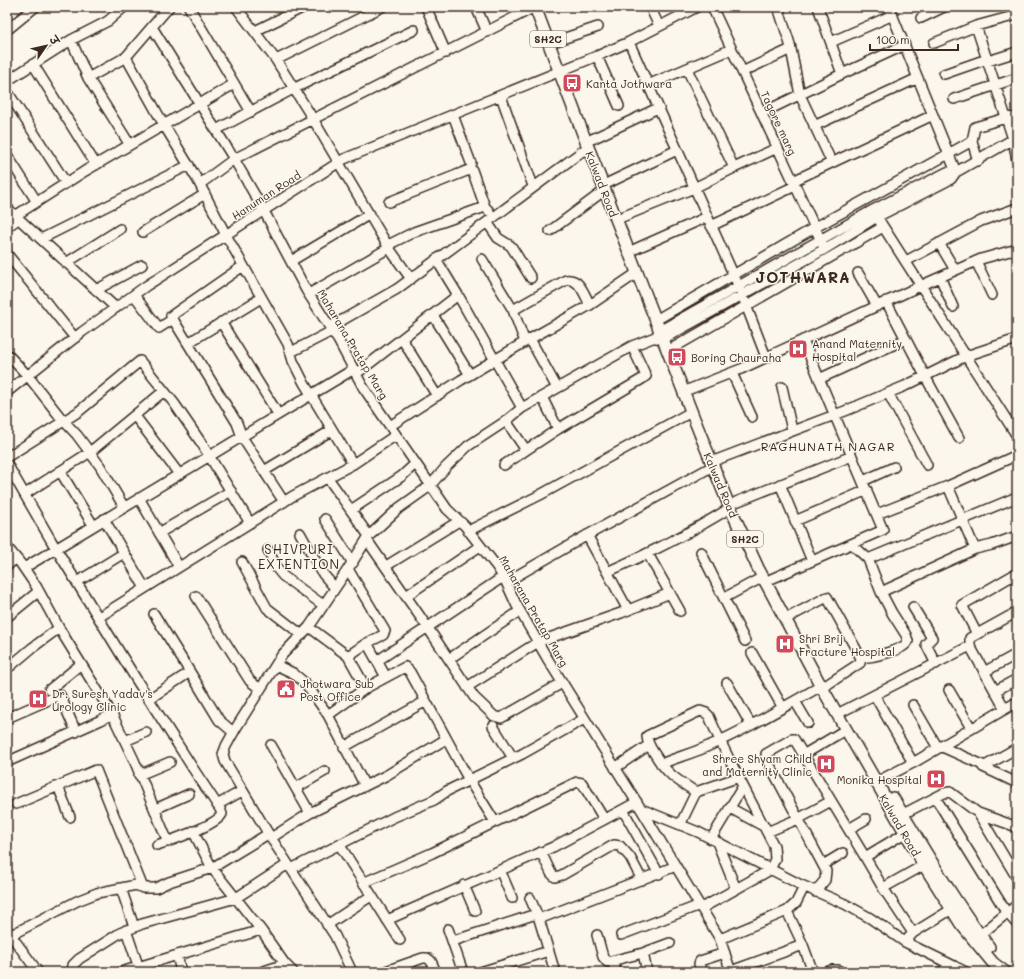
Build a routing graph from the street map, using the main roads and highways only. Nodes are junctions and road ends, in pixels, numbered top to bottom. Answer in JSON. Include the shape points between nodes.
{"nodes":[{"id":1,"x":535,"y":7,"type":"edge"},
{"id":2,"x":543,"y":7,"type":"edge"},
{"id":3,"x":563,"y":71,"type":"junction"},
{"id":4,"x":607,"y":187,"type":"junction"},
{"id":5,"x":662,"y":334,"type":"junction"},
{"id":6,"x":714,"y":462,"type":"junction"},
{"id":7,"x":767,"y":578,"type":"junction"},
{"id":8,"x":824,"y":685,"type":"junction"},
{"id":9,"x":1003,"y":971,"type":"edge"}],
"edges":[{"from":1,"to":3,"type":"main road","name":"Kalwad Road","number":"SH2C"},
{"from":2,"to":3,"type":"main road","name":"Kalwad Road","number":"SH2C","via":[[556,41]]},
{"from":3,"to":4,"type":"main road","name":"Kalwad Road","number":"SH2C"},
{"from":4,"to":5,"type":"main road","name":"Kalwad Road","number":"SH2C","via":[[637,273]]},
{"from":4,"to":5,"type":"main road","name":"Kalwad Road","number":"SH2C","via":[[622,217],[661,317]]},
{"from":5,"to":6,"type":"main road","name":"Kalwad Road","number":"SH2C","via":[[691,412]]},
{"from":5,"to":6,"type":"main road","name":"Kalwad Road","number":"SH2C","via":[[673,348],[690,389]]},
{"from":6,"to":7,"type":"main road","name":"Kalwad Road","number":"SH2C"},
{"from":7,"to":8,"type":"main road","name":"Kalwad Road","number":"SH2C"},
{"from":7,"to":8,"type":"main road","name":"Kalwad Road","number":"SH2C","via":[[791,616]]},
{"from":8,"to":9,"type":"main road","name":"Kalwad Road","number":"SH2C","via":[[844,711],[930,859],[998,959]]},
{"from":8,"to":9,"type":"main road","name":"Kalwad Road","number":"SH2C","via":[[845,730],[952,910],[993,963]]}]}
